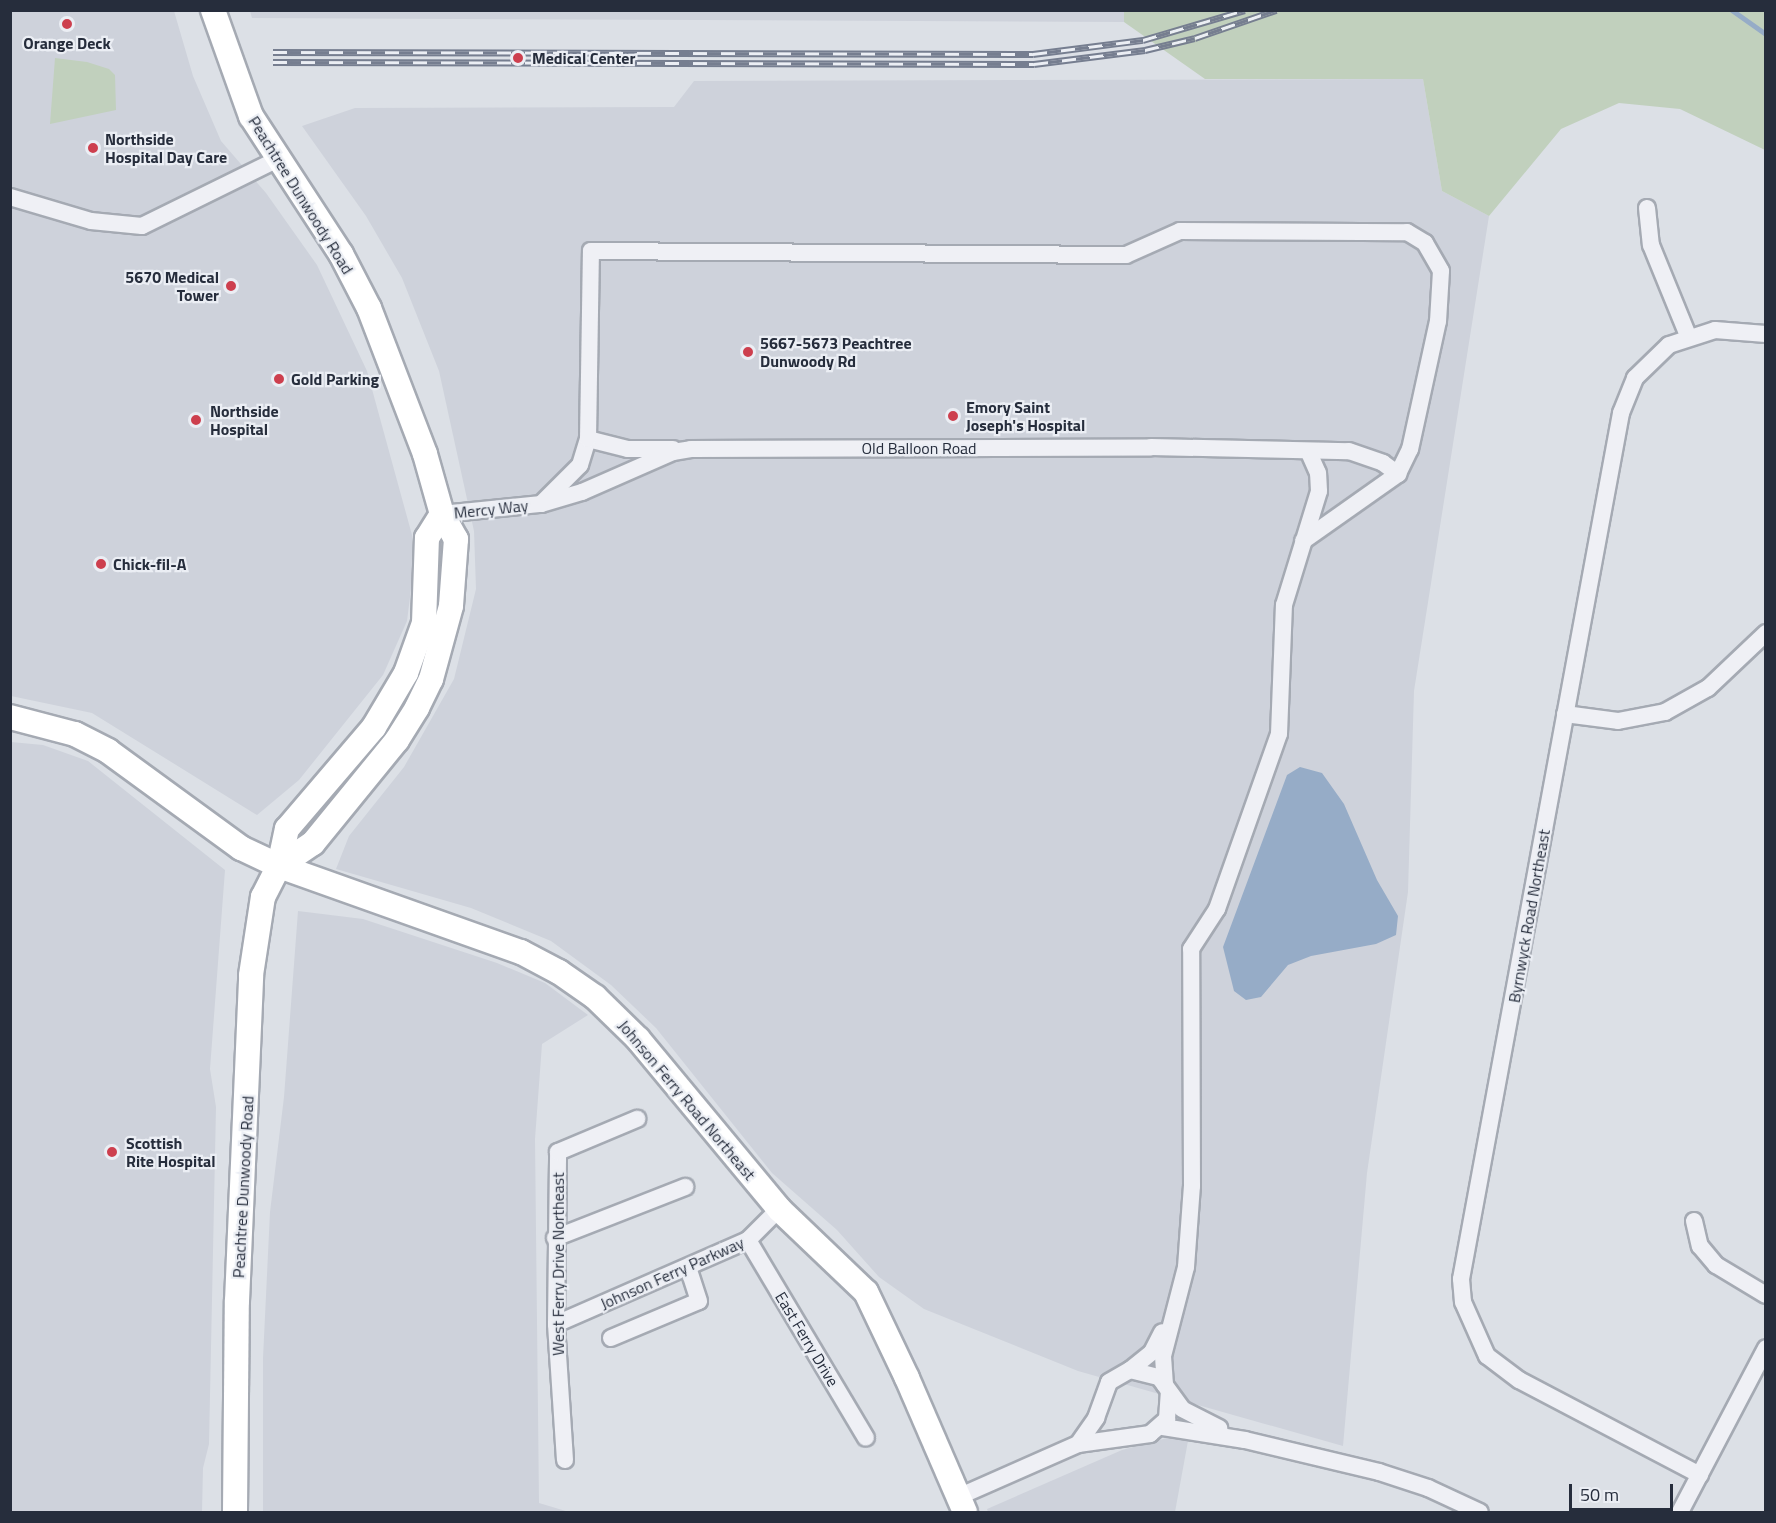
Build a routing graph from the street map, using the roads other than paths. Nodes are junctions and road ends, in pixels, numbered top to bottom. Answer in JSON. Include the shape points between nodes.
{"nodes":[{"id":1,"x":213,"y":10,"type":"edge"},
{"id":2,"x":278,"y":159,"type":"junction"},
{"id":3,"x":10,"y":197,"type":"edge"},
{"id":4,"x":1647,"y":208,"type":"dead end"},
{"id":5,"x":1766,"y":334,"type":"edge"},
{"id":6,"x":1689,"y":338,"type":"junction"},
{"id":7,"x":588,"y":439,"type":"junction"},
{"id":8,"x":683,"y":449,"type":"junction"},
{"id":9,"x":1308,"y":451,"type":"junction"},
{"id":10,"x":1398,"y":474,"type":"junction"},
{"id":11,"x":541,"y":504,"type":"junction"},
{"id":12,"x":442,"y":514,"type":"junction"},
{"id":13,"x":1303,"y":541,"type":"junction"},
{"id":14,"x":1766,"y":633,"type":"edge"},
{"id":15,"x":1565,"y":714,"type":"junction"},
{"id":16,"x":10,"y":717,"type":"edge"},
{"id":17,"x":279,"y":866,"type":"junction"},
{"id":18,"x":636,"y":1119,"type":"dead end"},
{"id":19,"x":685,"y":1186,"type":"dead end"},
{"id":20,"x":779,"y":1209,"type":"junction"},
{"id":21,"x":1694,"y":1221,"type":"dead end"},
{"id":22,"x":555,"y":1238,"type":"junction"},
{"id":23,"x":748,"y":1240,"type":"junction"},
{"id":24,"x":688,"y":1268,"type":"junction"},
{"id":25,"x":1766,"y":1295,"type":"edge"},
{"id":26,"x":1175,"y":1307,"type":"junction"},
{"id":27,"x":556,"y":1324,"type":"junction"},
{"id":28,"x":611,"y":1338,"type":"dead end"},
{"id":29,"x":1766,"y":1348,"type":"edge"},
{"id":30,"x":1130,"y":1370,"type":"junction"},
{"id":31,"x":1167,"y":1389,"type":"junction"},
{"id":32,"x":1163,"y":1426,"type":"junction"},
{"id":33,"x":866,"y":1438,"type":"dead end"},
{"id":34,"x":1245,"y":1440,"type":"junction"},
{"id":35,"x":1078,"y":1443,"type":"junction"},
{"id":36,"x":565,"y":1460,"type":"dead end"},
{"id":37,"x":1700,"y":1475,"type":"junction"},
{"id":38,"x":961,"y":1505,"type":"edge"},
{"id":39,"x":235,"y":1512,"type":"edge"},
{"id":40,"x":1480,"y":1512,"type":"edge"},
{"id":41,"x":1680,"y":1512,"type":"edge"}],
"edges":[{"from":1,"to":2,"type":"main road","name":"Peachtree Dunwoody Road","via":[[251,116]]},
{"from":2,"to":3,"type":"street","via":[[142,226],[91,221]]},
{"from":2,"to":12,"type":"main road","name":"Peachtree Dunwoody Road","via":[[341,254],[369,308],[421,444]]},
{"from":4,"to":6,"type":"street","via":[[1651,246]]},
{"from":5,"to":6,"type":"street","name":"Byrnwyck Road Northeast","via":[[1715,330]]},
{"from":6,"to":15,"type":"street","name":"Byrnwyck Road Northeast","via":[[1652,357],[1635,378],[1622,413]]},
{"from":7,"to":8,"type":"street","via":[[628,448]]},
{"from":7,"to":10,"type":"street","via":[[591,251],[1126,255],[1180,231],[1379,229],[1417,237],[1438,260],[1441,270],[1438,321],[1410,449]]},
{"from":7,"to":11,"type":"street","via":[[580,465]]},
{"from":8,"to":9,"type":"street","name":"Old Balloon Road","via":[[1151,447]]},
{"from":8,"to":11,"type":"street","name":"Old Balloon Road","via":[[582,492]]},
{"from":9,"to":10,"type":"street","name":"Old Balloon Road","via":[[1349,451],[1383,463]]},
{"from":9,"to":13,"type":"street","via":[[1318,473],[1319,491]]},
{"from":10,"to":13,"type":"street"},
{"from":11,"to":12,"type":"street","name":"Mercy Way"},
{"from":12,"to":17,"type":"main road","name":"Peachtree Dunwoody Road","via":[[456,538],[455,576],[446,630],[426,689],[397,740],[313,843]]},
{"from":13,"to":26,"type":"street","via":[[1284,605],[1279,734],[1217,909],[1191,949],[1192,1186],[1186,1267]]},
{"from":14,"to":15,"type":"street","via":[[1708,688],[1665,712],[1618,721]]},
{"from":15,"to":37,"type":"street","name":"Byrnwyck Road Northeast","via":[[1461,1279],[1463,1302],[1487,1356],[1520,1380]]},
{"from":16,"to":17,"type":"main road","name":"Johnson Ferry Road Northeast","via":[[75,734],[108,751],[241,848]]},
{"from":17,"to":20,"type":"main road","name":"Johnson Ferry Road Northeast","via":[[461,928],[559,972],[595,997],[638,1038]]},
{"from":17,"to":39,"type":"main road","name":"Peachtree Dunwoody Road","via":[[263,897],[251,975],[237,1301]]},
{"from":18,"to":22,"type":"street","name":"West Ferry Drive Northeast","via":[[558,1152]]},
{"from":19,"to":22,"type":"street"},
{"from":20,"to":23,"type":"street","name":"Johnson Ferry Parkway"},
{"from":20,"to":38,"type":"main road","name":"Johnson Ferry Road Northeast","via":[[866,1292]]},
{"from":21,"to":25,"type":"street","via":[[1700,1246],[1716,1265]]},
{"from":22,"to":27,"type":"street","name":"West Ferry Drive Northeast"},
{"from":23,"to":24,"type":"street","name":"Johnson Ferry Parkway"},
{"from":23,"to":33,"type":"street","name":"East Ferry Drive"},
{"from":24,"to":27,"type":"street","name":"Johnson Ferry Parkway"},
{"from":24,"to":28,"type":"street","via":[[699,1302]]},
{"from":26,"to":30,"type":"street","via":[[1152,1352]]},
{"from":26,"to":31,"type":"street","via":[[1163,1356]]},
{"from":27,"to":36,"type":"street","name":"West Ferry Drive Northeast"},
{"from":29,"to":37,"type":"street"},
{"from":30,"to":31,"type":"street","via":[[1151,1373]]},
{"from":30,"to":35,"type":"street","via":[[1109,1383],[1096,1418]]},
{"from":31,"to":32,"type":"street","via":[[1170,1411]]},
{"from":31,"to":34,"type":"street","via":[[1192,1417]]},
{"from":32,"to":34,"type":"street"},
{"from":32,"to":35,"type":"street","via":[[1142,1436]]},
{"from":34,"to":40,"type":"street","via":[[1379,1472],[1428,1488]]},
{"from":35,"to":38,"type":"street"},
{"from":37,"to":41,"type":"street"}]}
